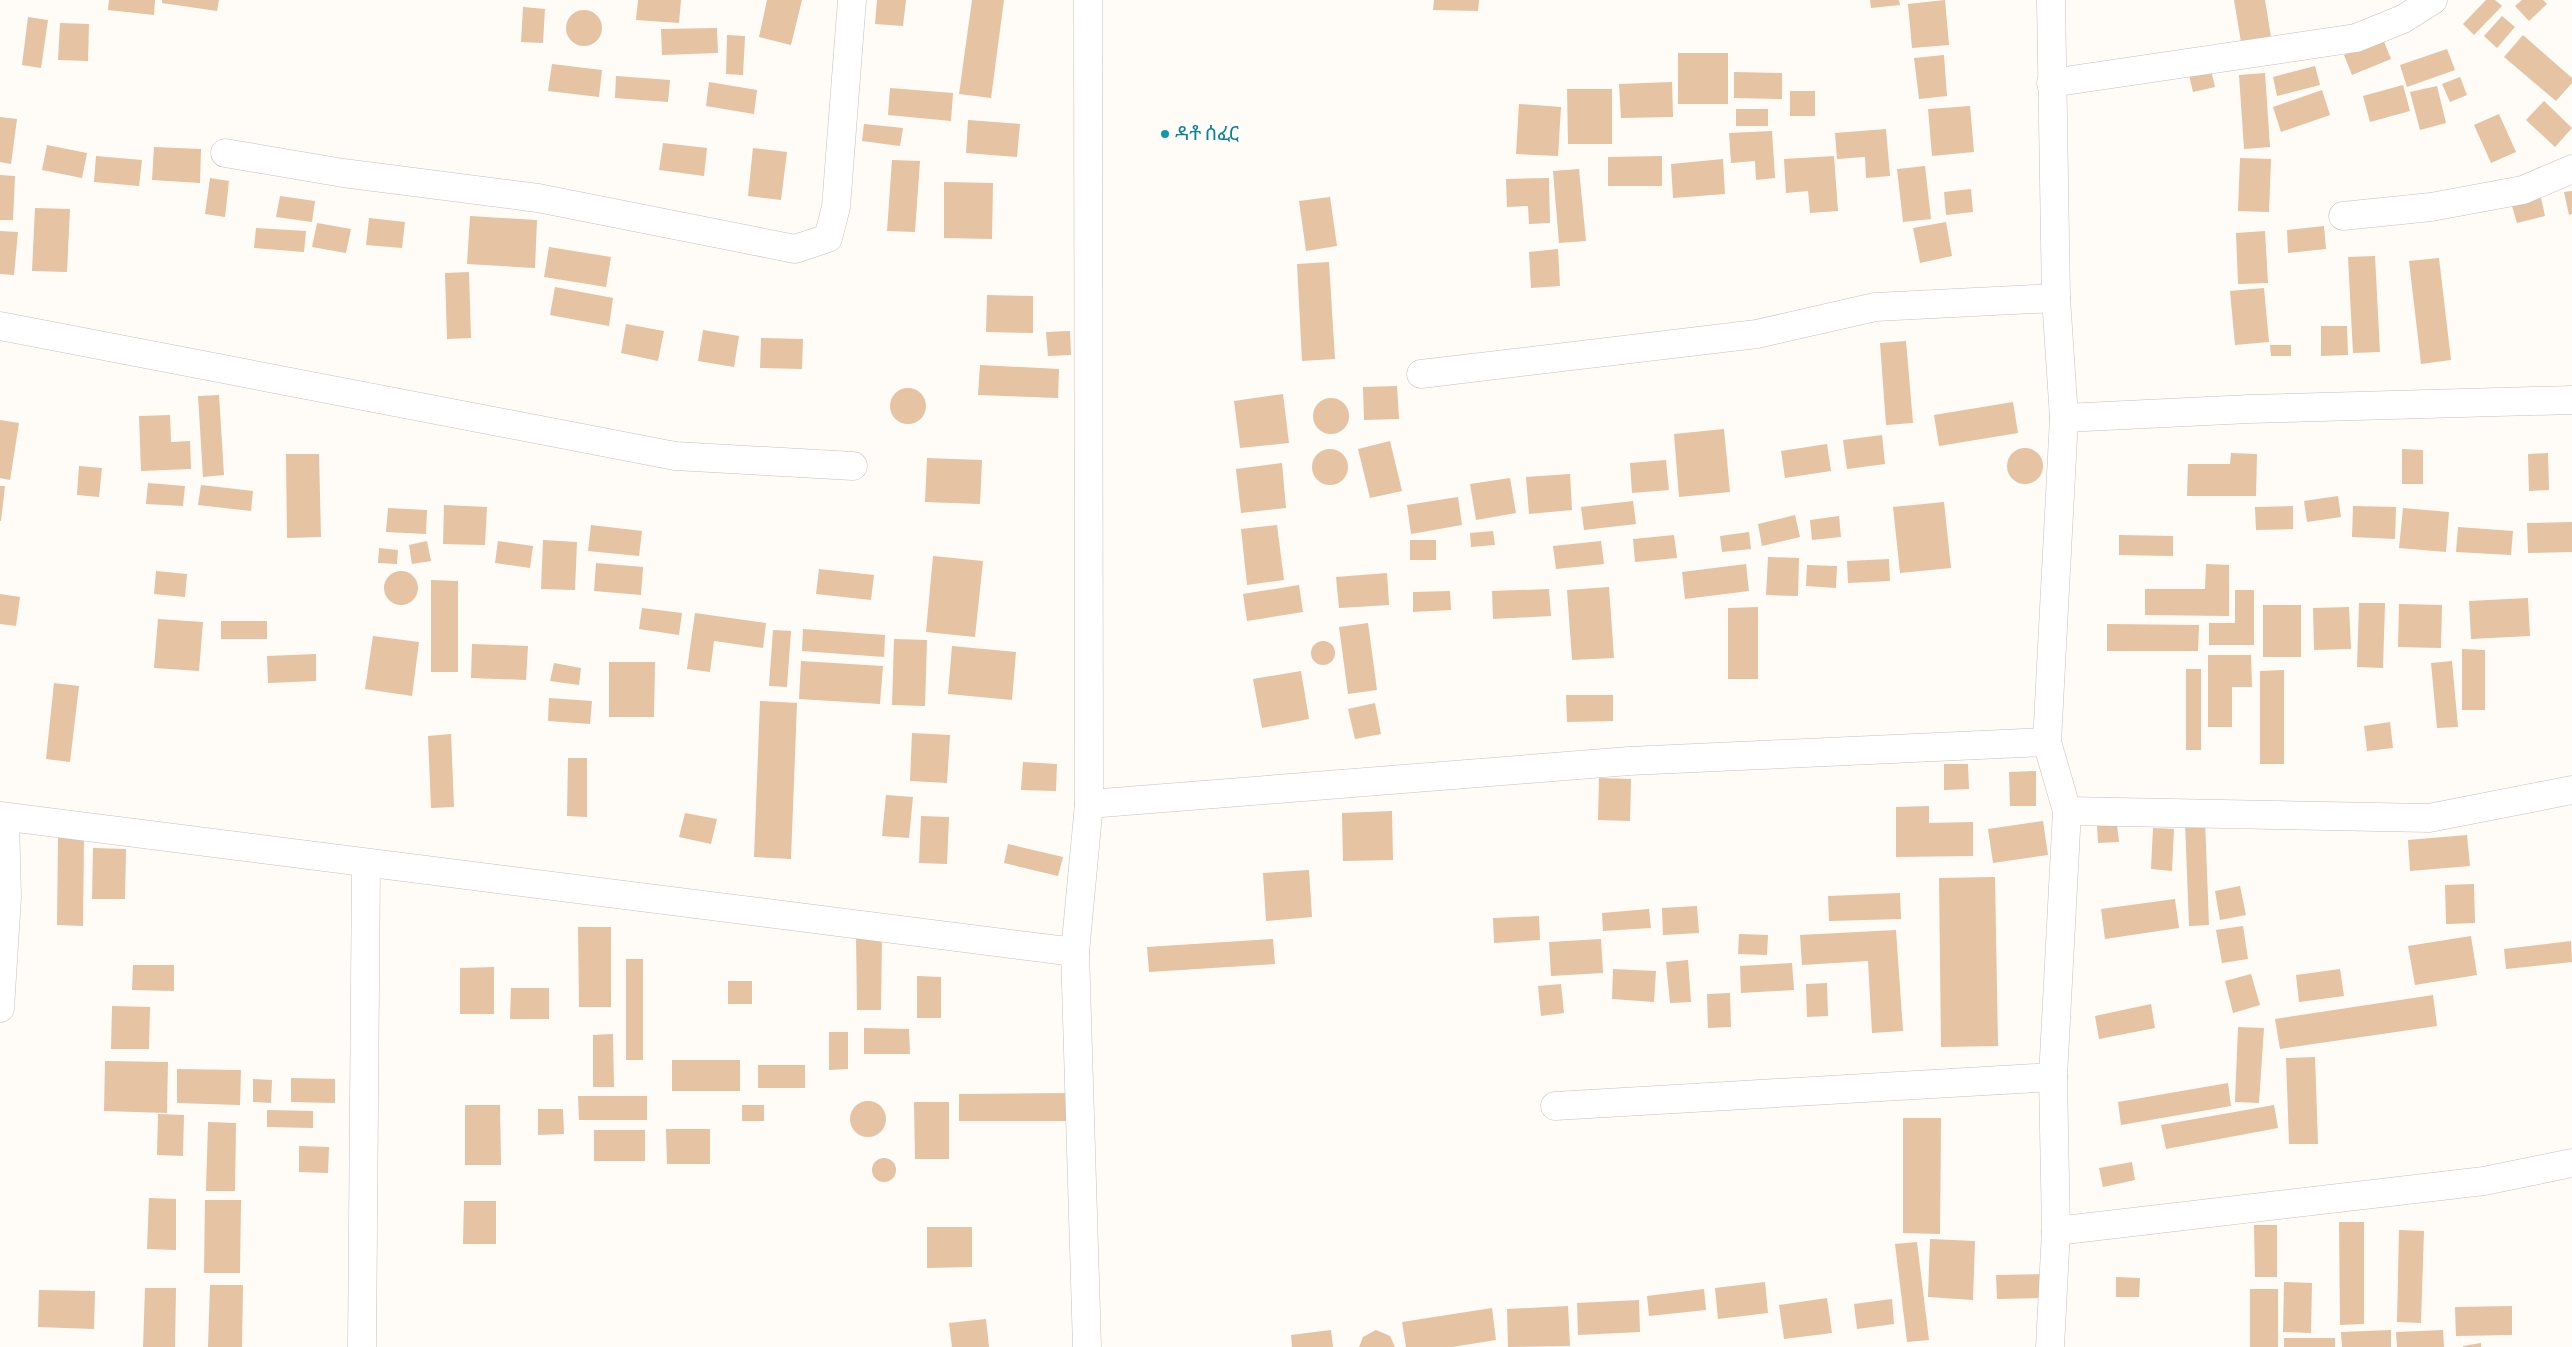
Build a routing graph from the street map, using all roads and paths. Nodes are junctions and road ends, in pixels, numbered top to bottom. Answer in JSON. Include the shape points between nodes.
{"nodes":[{"id":1,"x":852,"y":0,"type":"edge"},
{"id":2,"x":1088,"y":0,"type":"edge"},
{"id":3,"x":2051,"y":0,"type":"edge"},
{"id":4,"x":2434,"y":0,"type":"edge"},
{"id":5,"x":2051,"y":83,"type":"junction"},
{"id":6,"x":225,"y":153,"type":"dead end"},
{"id":7,"x":2572,"y":169,"type":"edge"},
{"id":8,"x":2343,"y":216,"type":"dead end"},
{"id":9,"x":2056,"y":298,"type":"junction"},
{"id":10,"x":0,"y":326,"type":"edge"},
{"id":11,"x":1421,"y":374,"type":"dead end"},
{"id":12,"x":2572,"y":400,"type":"edge"},
{"id":13,"x":2064,"y":418,"type":"junction"},
{"id":14,"x":853,"y":466,"type":"dead end"},
{"id":15,"x":2047,"y":742,"type":"junction"},
{"id":16,"x":2572,"y":790,"type":"edge"},
{"id":17,"x":1089,"y":804,"type":"junction"},
{"id":18,"x":2067,"y":811,"type":"junction"},
{"id":19,"x":3,"y":816,"type":"edge"},
{"id":20,"x":366,"y":864,"type":"junction"},
{"id":21,"x":1075,"y":952,"type":"junction"},
{"id":22,"x":0,"y":1008,"type":"edge"},
{"id":23,"x":2053,"y":1077,"type":"junction"},
{"id":24,"x":1555,"y":1106,"type":"dead end"},
{"id":25,"x":2572,"y":1163,"type":"edge"},
{"id":26,"x":2056,"y":1231,"type":"junction"},
{"id":27,"x":362,"y":1347,"type":"edge"},
{"id":28,"x":1087,"y":1347,"type":"edge"},
{"id":29,"x":2050,"y":1347,"type":"edge"}],
"edges":[{"from":1,"to":6,"type":"street","via":[[836,207],[828,238],[795,249],[538,198],[343,173]]},
{"from":2,"to":17,"type":"street"},
{"from":3,"to":5,"type":"street"},
{"from":4,"to":5,"type":"street","via":[[2403,19],[2356,38]]},
{"from":5,"to":9,"type":"street"},
{"from":7,"to":8,"type":"street","via":[[2523,190],[2431,207]]},
{"from":9,"to":11,"type":"street","via":[[1876,307],[1757,334]]},
{"from":9,"to":13,"type":"street"},
{"from":10,"to":14,"type":"street","via":[[675,456]]},
{"from":12,"to":13,"type":"street"},
{"from":13,"to":15,"type":"street"},
{"from":15,"to":17,"type":"street","via":[[1629,761]]},
{"from":15,"to":18,"type":"street"},
{"from":16,"to":18,"type":"street","via":[[2429,818]]},
{"from":17,"to":21,"type":"street"},
{"from":18,"to":23,"type":"street"},
{"from":19,"to":20,"type":"street"},
{"from":19,"to":22,"type":"street","via":[[7,897]]},
{"from":20,"to":21,"type":"street"},
{"from":20,"to":27,"type":"street"},
{"from":21,"to":28,"type":"street"},
{"from":23,"to":24,"type":"street"},
{"from":23,"to":26,"type":"street"},
{"from":25,"to":26,"type":"street","via":[[2484,1181]]},
{"from":26,"to":29,"type":"street"}]}
